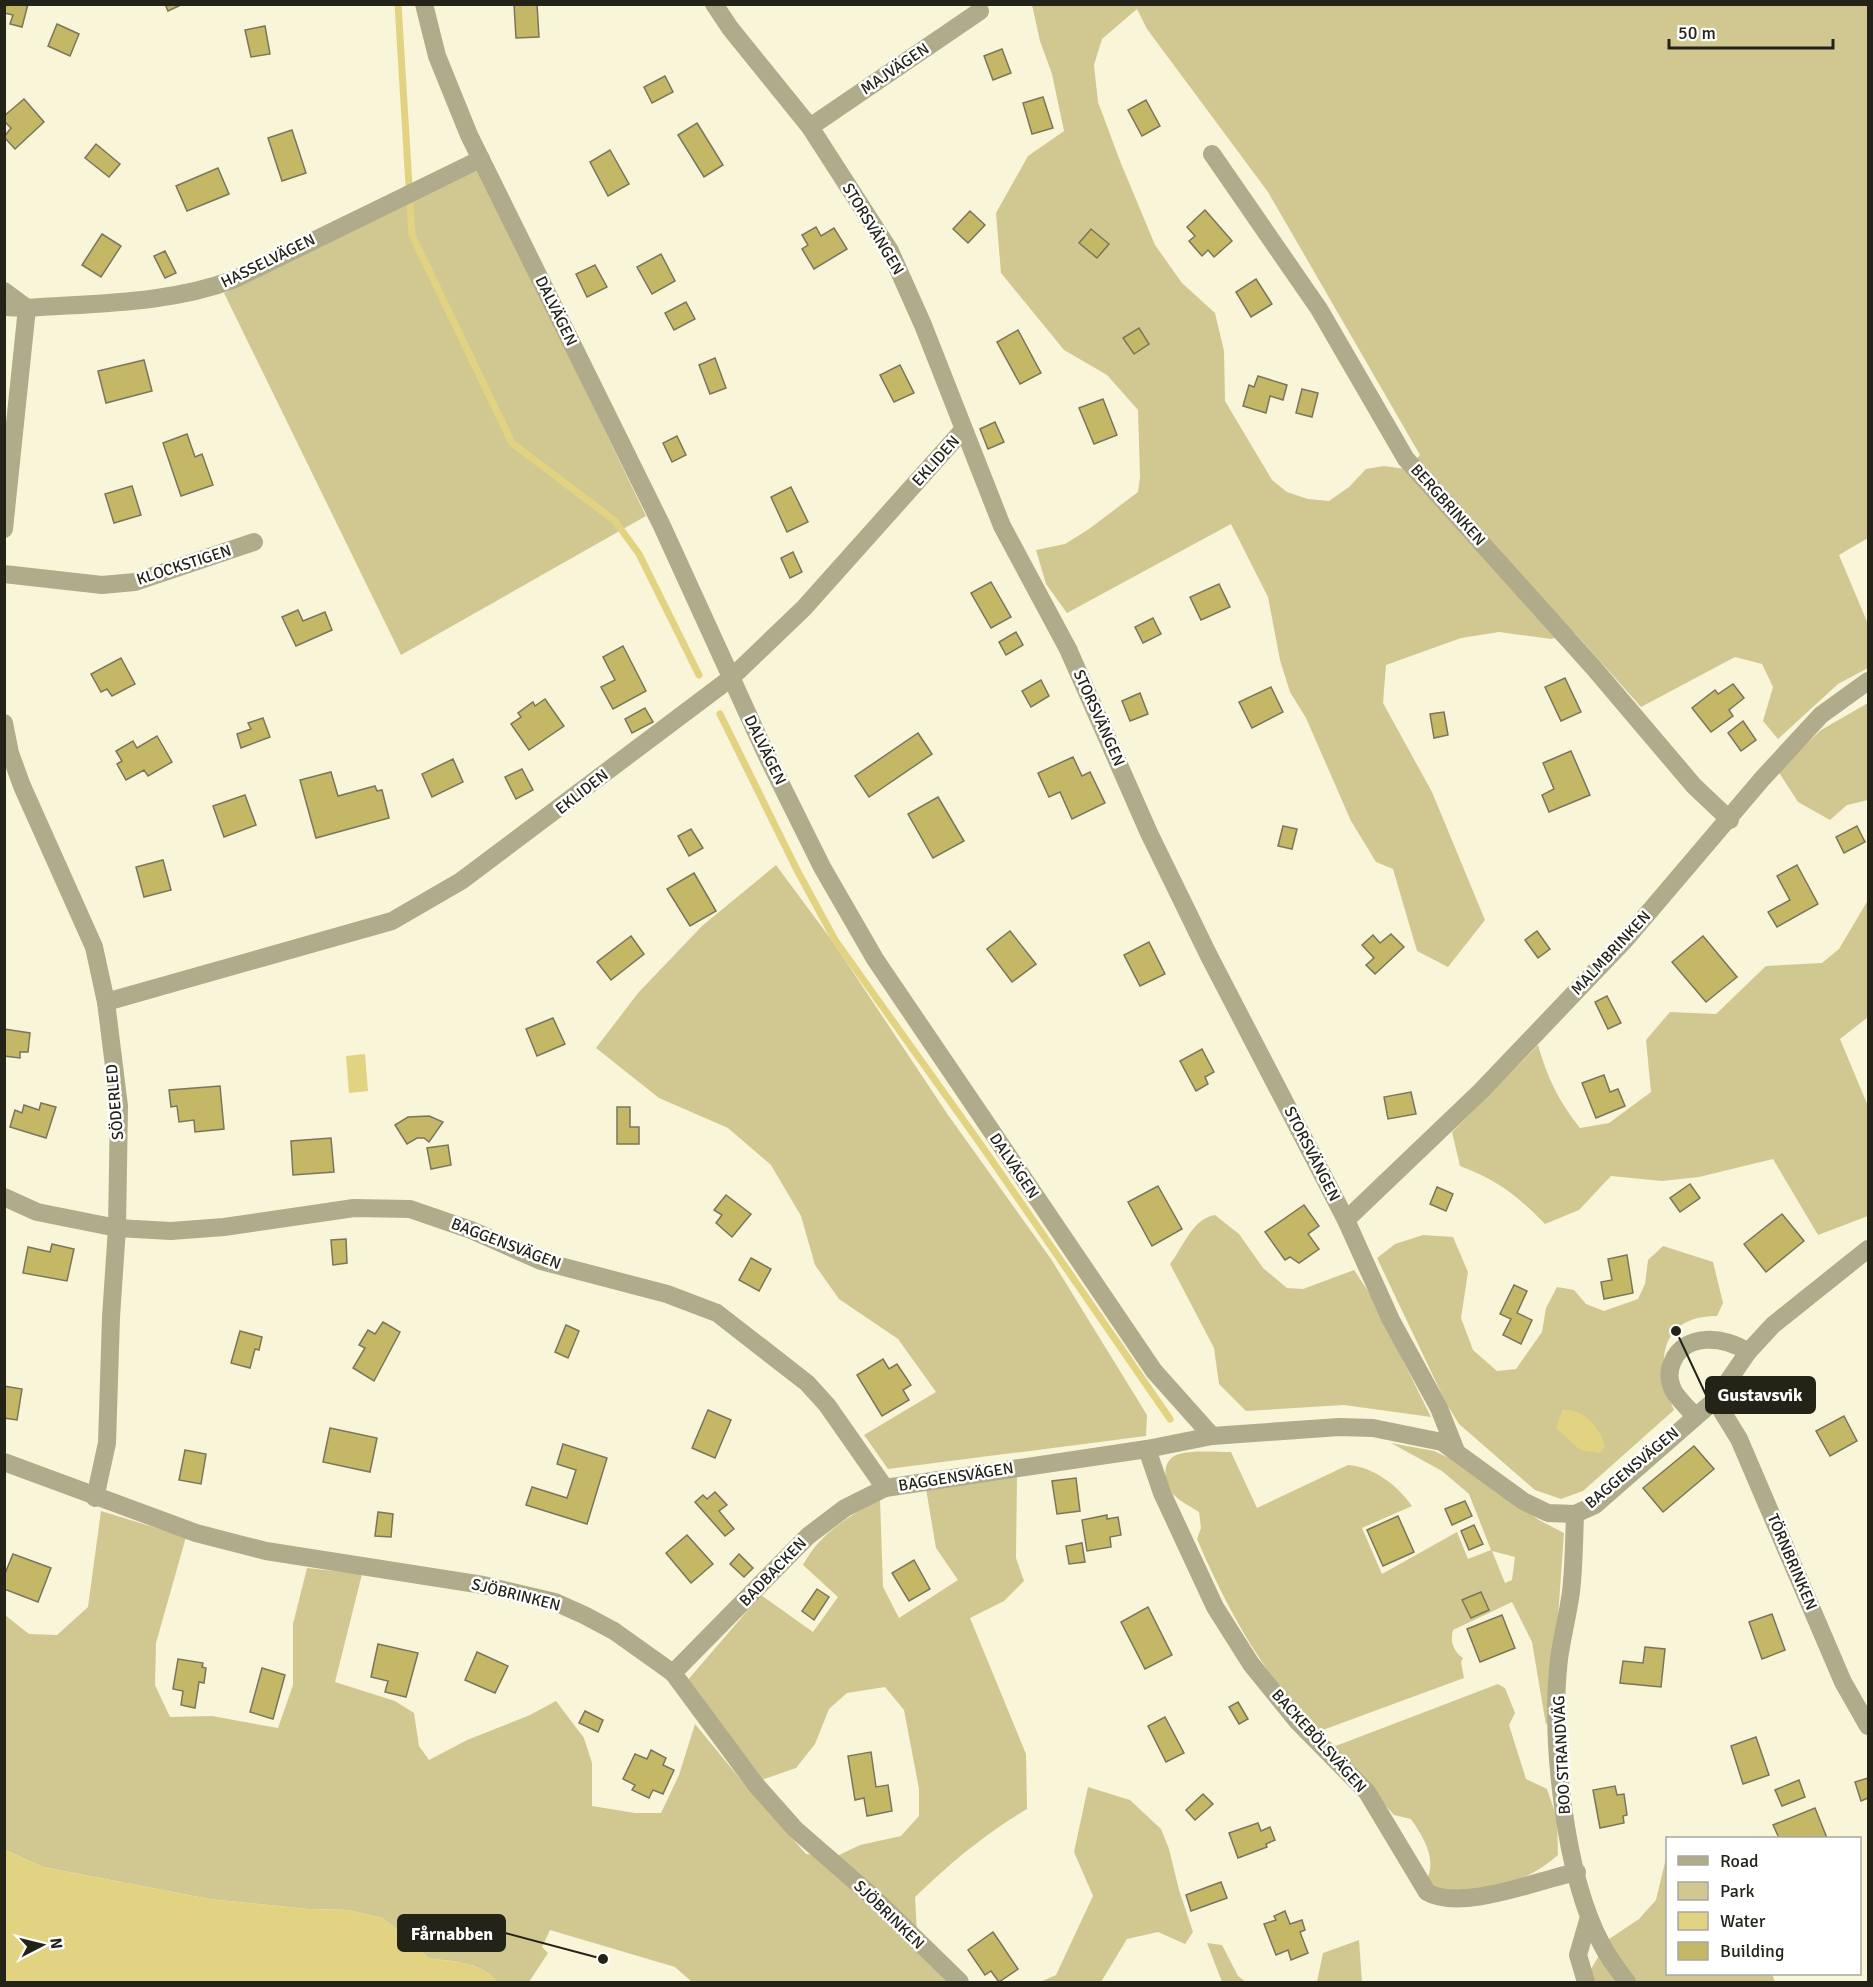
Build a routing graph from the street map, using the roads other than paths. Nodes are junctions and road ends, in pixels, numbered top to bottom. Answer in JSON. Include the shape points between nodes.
{"nodes":[{"id":1,"x":424,"y":4,"type":"edge"},
{"id":2,"x":714,"y":4,"type":"edge"},
{"id":3,"x":980,"y":11,"type":"dead end"},
{"id":4,"x":810,"y":127,"type":"junction"},
{"id":5,"x":1212,"y":154,"type":"dead end"},
{"id":6,"x":481,"y":159,"type":"junction"},
{"id":7,"x":4,"y":291,"type":"edge"},
{"id":8,"x":4,"y":307,"type":"edge"},
{"id":9,"x":27,"y":308,"type":"junction"},
{"id":10,"x":963,"y":430,"type":"junction"},
{"id":11,"x":4,"y":529,"type":"edge"},
{"id":12,"x":254,"y":542,"type":"dead end"},
{"id":13,"x":4,"y":574,"type":"edge"},
{"id":14,"x":731,"y":678,"type":"junction"},
{"id":15,"x":1869,"y":681,"type":"edge"},
{"id":16,"x":4,"y":723,"type":"edge"},
{"id":17,"x":1730,"y":820,"type":"junction"},
{"id":18,"x":106,"y":1002,"type":"junction"},
{"id":19,"x":4,"y":1197,"type":"edge"},
{"id":20,"x":1346,"y":1220,"type":"junction"},
{"id":21,"x":117,"y":1227,"type":"junction"},
{"id":22,"x":1869,"y":1249,"type":"edge"},
{"id":23,"x":1748,"y":1352,"type":"junction"},
{"id":24,"x":1715,"y":1400,"type":"junction"},
{"id":25,"x":1695,"y":1415,"type":"junction"},
{"id":26,"x":1212,"y":1436,"type":"junction"},
{"id":27,"x":1147,"y":1449,"type":"junction"},
{"id":28,"x":1456,"y":1451,"type":"junction"},
{"id":29,"x":4,"y":1462,"type":"edge"},
{"id":30,"x":885,"y":1488,"type":"junction"},
{"id":31,"x":95,"y":1498,"type":"junction"},
{"id":32,"x":1575,"y":1514,"type":"junction"},
{"id":33,"x":673,"y":1673,"type":"junction"},
{"id":34,"x":1869,"y":1726,"type":"edge"},
{"id":35,"x":1577,"y":1872,"type":"junction"},
{"id":36,"x":1589,"y":1917,"type":"junction"},
{"id":37,"x":960,"y":1983,"type":"edge"},
{"id":38,"x":1586,"y":1983,"type":"edge"},
{"id":39,"x":1628,"y":1983,"type":"edge"}],
"edges":[{"from":1,"to":6,"type":"street","name":"DALVÄGEN","via":[[437,56]]},
{"from":2,"to":4,"type":"street","name":"STORSVÄNGEN"},
{"from":3,"to":4,"type":"street","name":"MAJVÄGEN"},
{"from":4,"to":10,"type":"street","name":"STORSVÄNGEN","via":[[890,251]]},
{"from":5,"to":17,"type":"street","name":"BERGBRINKEN","via":[[1319,309],[1406,459],[1694,786]]},
{"from":6,"to":9,"type":"street","name":"HASSELVÄGEN","via":[[236,279],[208,289],[173,297]]},
{"from":6,"to":14,"type":"street","name":"DALVÄGEN","via":[[662,526]]},
{"from":7,"to":9,"type":"street"},
{"from":8,"to":9,"type":"street","name":"HASSELVÄGEN"},
{"from":9,"to":11,"type":"street"},
{"from":10,"to":14,"type":"street","name":"EKLIDEN","via":[[804,608]]},
{"from":10,"to":20,"type":"street","name":"STORSVÄNGEN","via":[[1002,526],[1068,649],[1149,833]]},
{"from":12,"to":13,"type":"street","name":"KLOCKSTIGEN","via":[[135,582],[93,585]]},
{"from":14,"to":18,"type":"street","name":"EKLIDEN","via":[[515,843],[413,911],[328,940]]},
{"from":14,"to":26,"type":"street","name":"DALVÄGEN","via":[[822,867],[875,959],[1154,1371]]},
{"from":15,"to":17,"type":"street","name":"MALMBRINKEN","via":[[1821,715]]},
{"from":16,"to":18,"type":"street","name":"SÖDERLED","via":[[22,786],[94,947]]},
{"from":17,"to":20,"type":"street","name":"MALMBRINKEN","via":[[1626,939],[1481,1091]]},
{"from":18,"to":21,"type":"street","name":"SÖDERLED","via":[[119,1106]]},
{"from":19,"to":21,"type":"street","name":"BAGGENSVÄGEN","via":[[37,1212]]},
{"from":20,"to":28,"type":"street","name":"STORSVÄNGEN","via":[[1391,1320],[1439,1408]]},
{"from":21,"to":30,"type":"street","name":"BAGGENSVÄGEN","via":[[171,1231],[354,1208],[410,1209],[542,1261],[667,1294],[717,1313],[807,1383]]},
{"from":21,"to":31,"type":"street","name":"SÖDERLED","via":[[107,1443]]},
{"from":22,"to":23,"type":"street","name":"BAGGENSVÄGEN","via":[[1773,1325]]},
{"from":23,"to":24,"type":"street","name":"BAGGENSVÄGEN"},
{"from":23,"to":25,"type":"street","via":[[1726,1341],[1712,1340],[1683,1346],[1675,1355],[1669,1369],[1673,1390]]},
{"from":24,"to":25,"type":"street","name":"BAGGENSVÄGEN"},
{"from":24,"to":34,"type":"street","name":"TÖRNBRINKEN","via":[[1739,1439],[1843,1682]]},
{"from":25,"to":32,"type":"street","name":"BAGGENSVÄGEN","via":[[1594,1505]]},
{"from":26,"to":27,"type":"street","name":"BAGGENSVÄGEN"},
{"from":26,"to":28,"type":"street","name":"BAGGENSVÄGEN","via":[[1373,1428],[1427,1438]]},
{"from":27,"to":30,"type":"street","name":"BAGGENSVÄGEN"},
{"from":27,"to":35,"type":"street","name":"BACKEBÖLSVÄGEN","via":[[1162,1493],[1215,1607],[1251,1664],[1298,1722],[1366,1792],[1427,1893],[1437,1898],[1492,1895]]},
{"from":28,"to":32,"type":"street","name":"BAGGENSVÄGEN","via":[[1522,1501],[1548,1513]]},
{"from":29,"to":31,"type":"street","name":"SJÖBRINKEN"},
{"from":30,"to":33,"type":"street","name":"BADBACKEN","via":[[845,1508],[808,1536]]},
{"from":31,"to":33,"type":"street","name":"SJÖBRINKEN","via":[[196,1533],[266,1551],[473,1583],[555,1602],[614,1631]]},
{"from":32,"to":35,"type":"street","name":"BOO STRANDVÄG","via":[[1557,1714],[1560,1781]]},
{"from":33,"to":37,"type":"street","name":"SJÖBRINKEN","via":[[756,1785],[795,1829],[873,1897]]},
{"from":35,"to":36,"type":"street","name":"BOO STRANDVÄG"},
{"from":36,"to":38,"type":"street","via":[[1578,1955]]},
{"from":36,"to":39,"type":"street","name":"BOO STRANDVÄG","via":[[1601,1944]]}]}
